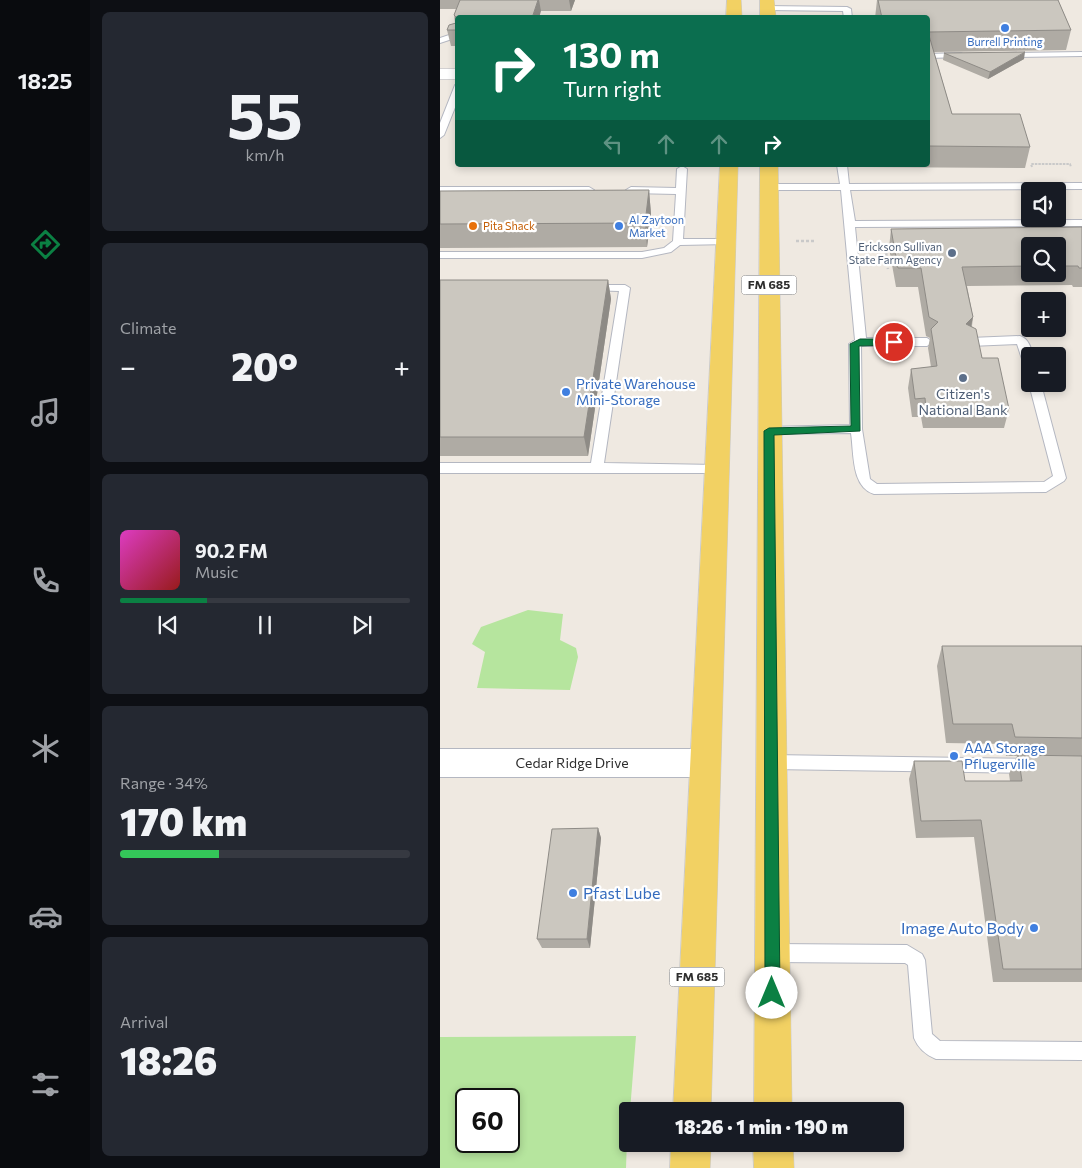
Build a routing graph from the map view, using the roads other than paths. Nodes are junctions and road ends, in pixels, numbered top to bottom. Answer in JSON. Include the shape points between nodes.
{"nodes":[{"id":1,"x":734,"y":0,"type":"edge"},
{"id":2,"x":768,"y":8,"type":"edge"},
{"id":3,"x":847,"y":13,"type":"edge"},
{"id":4,"x":734,"y":15,"type":"edge"},
{"id":5,"x":455,"y":35,"type":"edge"},
{"id":6,"x":440,"y":41,"type":"edge"},
{"id":7,"x":1082,"y":54,"type":"edge"},
{"id":8,"x":966,"y":55,"type":"edge"},
{"id":9,"x":995,"y":55,"type":"edge"},
{"id":10,"x":930,"y":56,"type":"edge"},
{"id":11,"x":440,"y":74,"type":"edge"},
{"id":12,"x":455,"y":74,"type":"edge"},
{"id":13,"x":455,"y":95,"type":"edge"},
{"id":14,"x":440,"y":135,"type":"edge"},
{"id":15,"x":729,"y":167,"type":"edge"},
{"id":16,"x":770,"y":167,"type":"edge"},
{"id":17,"x":842,"y":167,"type":"edge"},
{"id":18,"x":682,"y":170,"type":"dead end"},
{"id":19,"x":1082,"y":186,"type":"edge"},
{"id":20,"x":770,"y":187,"type":"junction"},
{"id":21,"x":846,"y":187,"type":"junction"},
{"id":22,"x":440,"y":190,"type":"edge"},
{"id":23,"x":604,"y":190,"type":"edge"},
{"id":24,"x":623,"y":190,"type":"edge"},
{"id":25,"x":681,"y":190,"type":"junction"},
{"id":26,"x":1082,"y":223,"type":"edge"},
{"id":27,"x":850,"y":224,"type":"junction"},
{"id":28,"x":678,"y":242,"type":"junction"},
{"id":29,"x":726,"y":242,"type":"junction"},
{"id":30,"x":440,"y":254,"type":"edge"},
{"id":31,"x":576,"y":288,"type":"edge"},
{"id":32,"x":860,"y":342,"type":"junction"},
{"id":33,"x":927,"y":342,"type":"dead end"},
{"id":34,"x":970,"y":342,"type":"edge"},
{"id":35,"x":1025,"y":347,"type":"edge"},
{"id":36,"x":1037,"y":392,"type":"edge"},
{"id":37,"x":856,"y":429,"type":"junction"},
{"id":38,"x":769,"y":431,"type":"junction"},
{"id":39,"x":440,"y":468,"type":"edge"},
{"id":40,"x":597,"y":468,"type":"junction"},
{"id":41,"x":716,"y":470,"type":"junction"},
{"id":42,"x":771,"y":762,"type":"junction"},
{"id":43,"x":704,"y":763,"type":"junction"},
{"id":44,"x":440,"y":764,"type":"edge"},
{"id":45,"x":1043,"y":766,"type":"edge"},
{"id":46,"x":772,"y":953,"type":"junction"},
{"id":47,"x":1082,"y":1051,"type":"edge"},
{"id":48,"x":692,"y":1102,"type":"edge"},
{"id":49,"x":773,"y":1102,"type":"edge"},
{"id":50,"x":691,"y":1152,"type":"edge"},
{"id":51,"x":774,"y":1152,"type":"edge"},
{"id":52,"x":690,"y":1168,"type":"edge"},
{"id":53,"x":774,"y":1168,"type":"edge"}],
"edges":[{"from":1,"to":4,"type":"main road"},
{"from":2,"to":3,"type":"lane"},
{"from":5,"to":6,"type":"lane"},
{"from":7,"to":9,"type":"lane"},
{"from":8,"to":10,"type":"lane"},
{"from":11,"to":12,"type":"street"},
{"from":13,"to":14,"type":"lane"},
{"from":15,"to":29,"type":"main road","number":"FM 685"},
{"from":16,"to":20,"type":"main road","number":"FM 685"},
{"from":17,"to":21,"type":"lane"},
{"from":18,"to":25,"type":"lane"},
{"from":19,"to":21,"type":"lane"},
{"from":20,"to":21,"type":"lane"},
{"from":20,"to":38,"type":"main road","number":"FM 685"},
{"from":21,"to":27,"type":"lane"},
{"from":22,"to":23,"type":"lane"},
{"from":24,"to":25,"type":"lane"},
{"from":25,"to":28,"type":"lane"},
{"from":26,"to":27,"type":"lane"},
{"from":27,"to":32,"type":"lane"},
{"from":28,"to":29,"type":"lane"},
{"from":28,"to":30,"type":"lane","via":[[667,250],[642,255]]},
{"from":29,"to":41,"type":"main road","number":"FM 685"},
{"from":31,"to":40,"type":"lane","via":[[625,288]]},
{"from":32,"to":33,"type":"lane"},
{"from":32,"to":37,"type":"lane","via":[[855,344]]},
{"from":34,"to":35,"type":"lane","via":[[1020,340]]},
{"from":36,"to":37,"type":"lane","via":[[1060,478],[1046,487],[874,489],[864,481]]},
{"from":37,"to":38,"type":"lane"},
{"from":38,"to":42,"type":"main road","number":"FM 685"},
{"from":39,"to":40,"type":"lane"},
{"from":40,"to":41,"type":"lane"},
{"from":41,"to":43,"type":"main road","number":"FM 685"},
{"from":42,"to":45,"type":"lane"},
{"from":42,"to":46,"type":"main road","number":"FM 685"},
{"from":43,"to":44,"type":"street","name":"Cedar Ridge Drive"},
{"from":43,"to":48,"type":"main road","number":"FM 685"},
{"from":46,"to":47,"type":"lane","via":[[907,954],[916,960],[922,1038],[936,1050]]},
{"from":46,"to":49,"type":"main road","number":"FM 685"},
{"from":50,"to":52,"type":"main road"},
{"from":51,"to":53,"type":"main road"}]}
